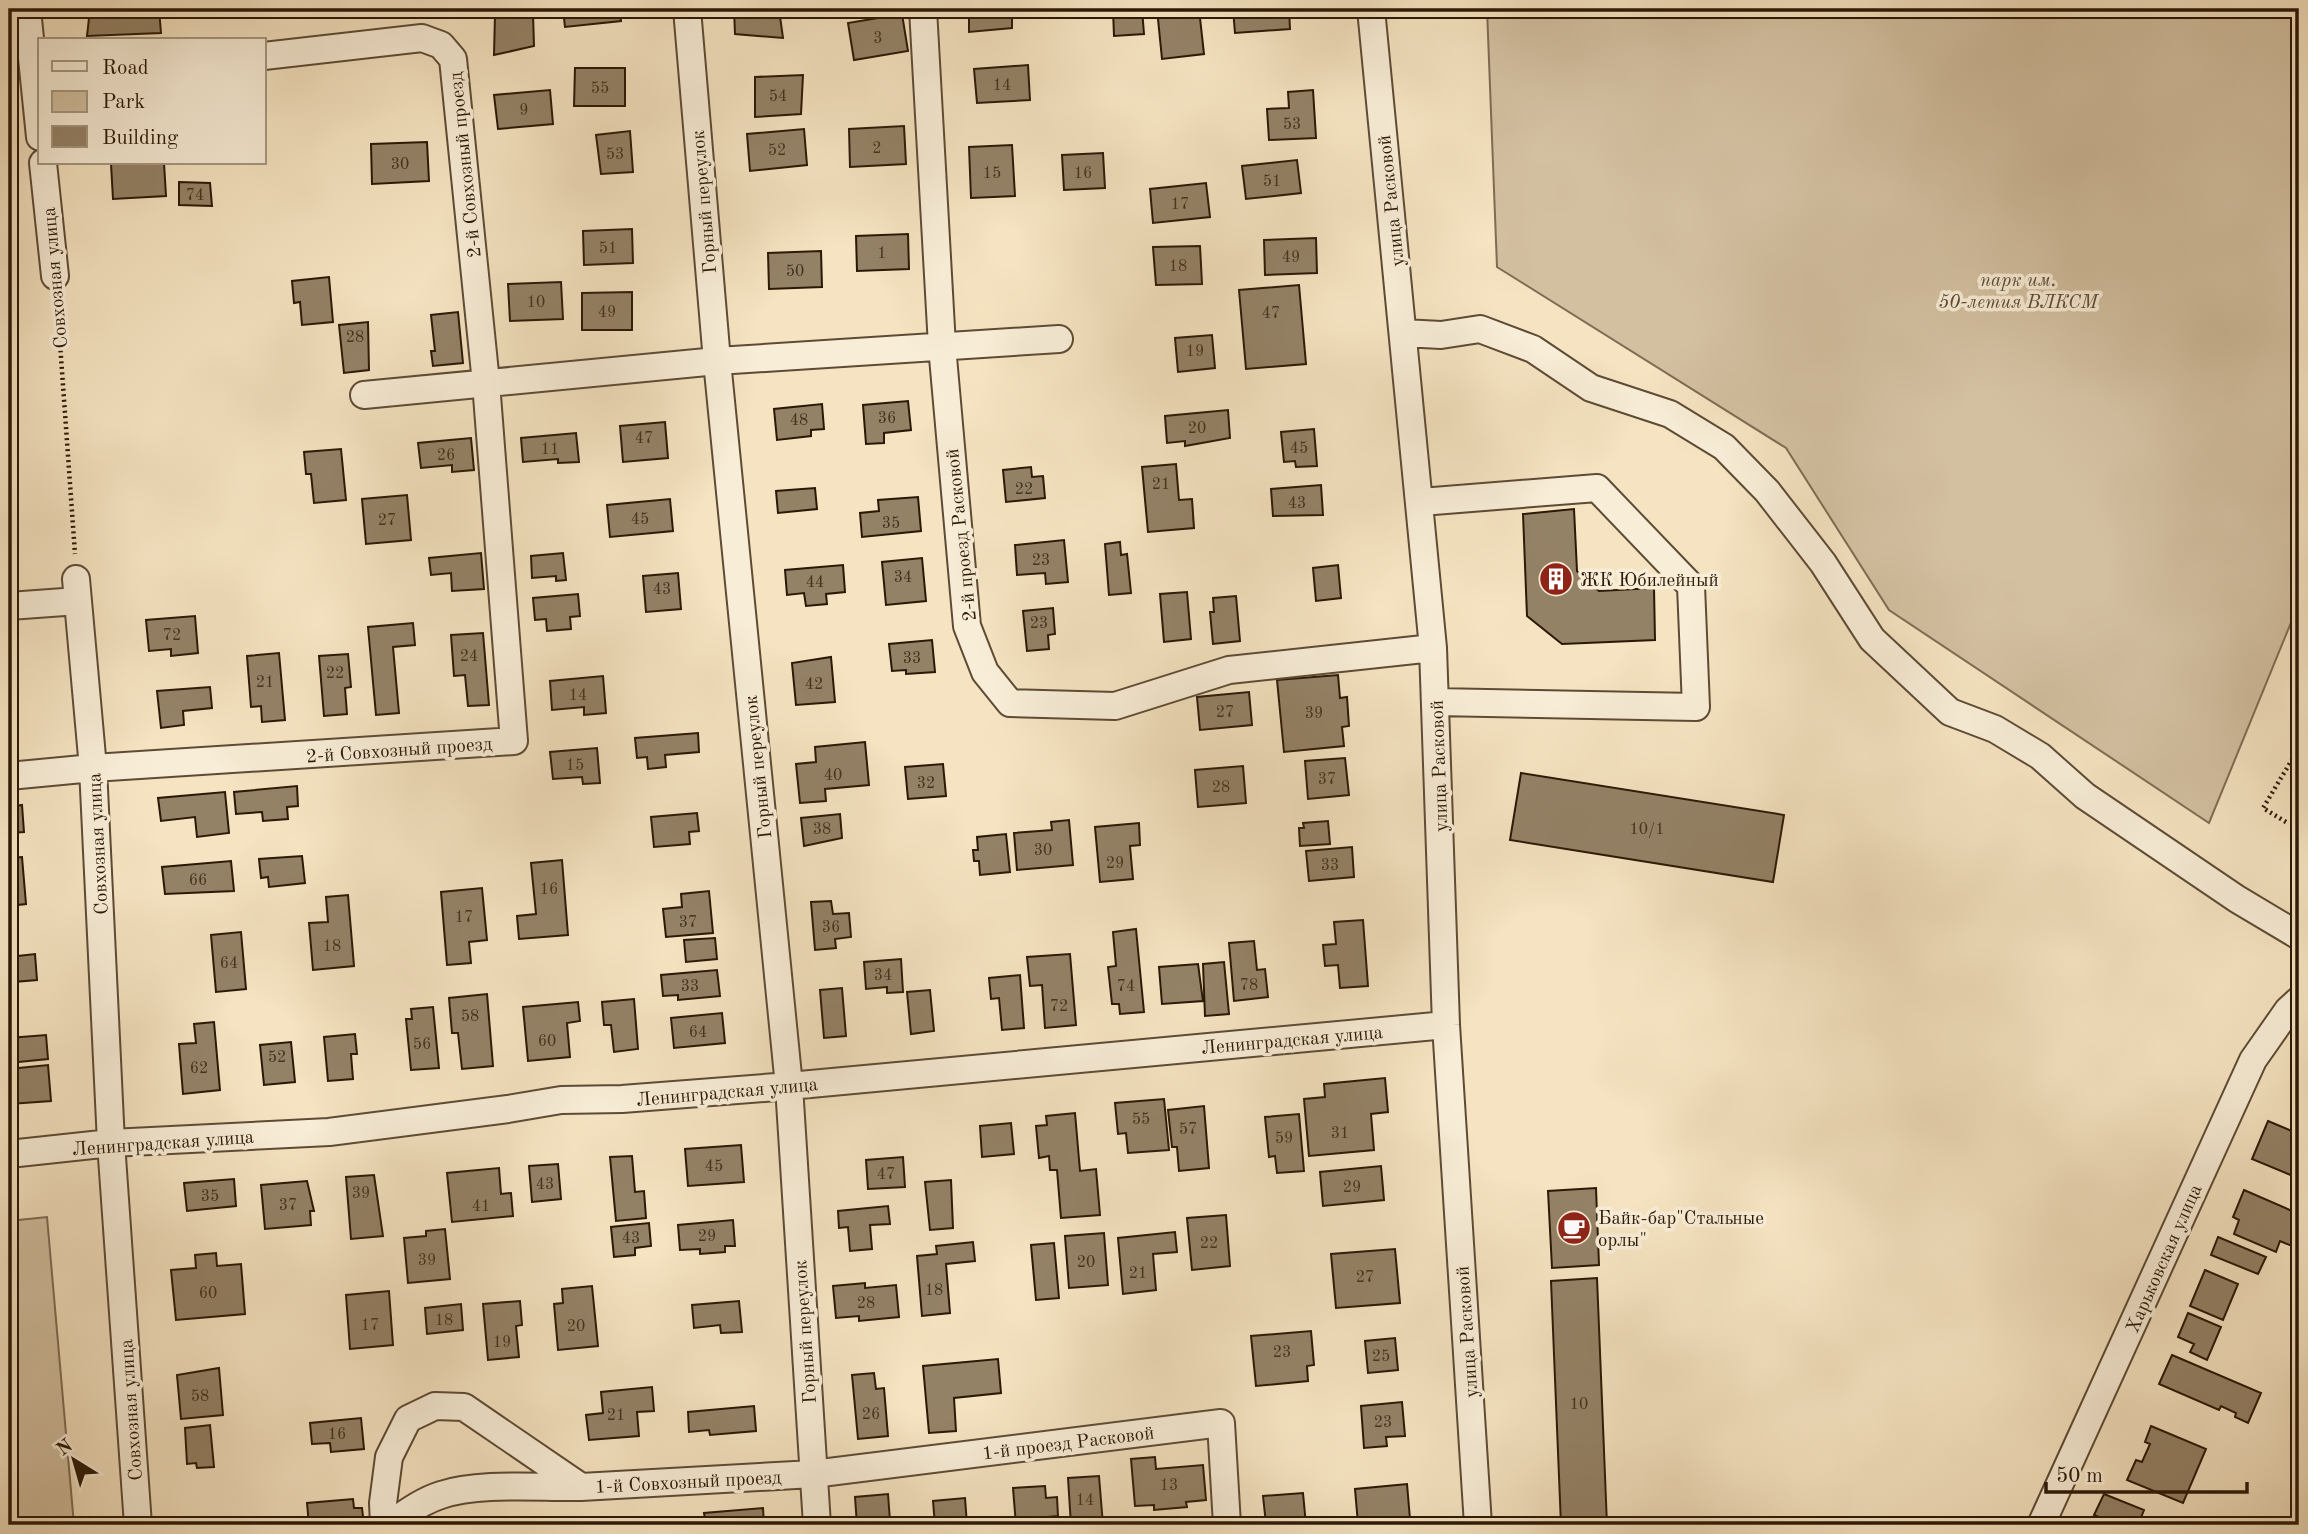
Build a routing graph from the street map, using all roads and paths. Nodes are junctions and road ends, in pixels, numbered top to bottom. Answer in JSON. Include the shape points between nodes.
{"nodes":[{"id":1,"x":27,"y":9,"type":"edge"},
{"id":2,"x":687,"y":9,"type":"edge"},
{"id":3,"x":923,"y":9,"type":"edge"},
{"id":4,"x":1371,"y":9,"type":"edge"},
{"id":5,"x":266,"y":56,"type":"edge"},
{"id":6,"x":28,"y":83,"type":"edge"},
{"id":7,"x":38,"y":128,"type":"edge"},
{"id":8,"x":43,"y":164,"type":"edge"},
{"id":9,"x":55,"y":276,"type":"joint"},
{"id":10,"x":1403,"y":333,"type":"junction"},
{"id":11,"x":1059,"y":339,"type":"dead end"},
{"id":12,"x":942,"y":346,"type":"junction"},
{"id":13,"x":717,"y":361,"type":"junction"},
{"id":14,"x":486,"y":383,"type":"junction"},
{"id":15,"x":364,"y":395,"type":"dead end"},
{"id":16,"x":1421,"y":502,"type":"junction"},
{"id":17,"x":77,"y":590,"type":"junction"},
{"id":18,"x":9,"y":606,"type":"edge"},
{"id":19,"x":1433,"y":648,"type":"junction"},
{"id":20,"x":1436,"y":702,"type":"junction"},
{"id":21,"x":2299,"y":748,"type":"edge"},
{"id":22,"x":93,"y":768,"type":"junction"},
{"id":23,"x":9,"y":776,"type":"edge"},
{"id":24,"x":2286,"y":822,"type":"dead end"},
{"id":25,"x":2299,"y":936,"type":"edge"},
{"id":26,"x":2299,"y":1000,"type":"edge"},
{"id":27,"x":1446,"y":1025,"type":"junction"},
{"id":28,"x":789,"y":1086,"type":"junction"},
{"id":29,"x":111,"y":1143,"type":"junction"},
{"id":30,"x":9,"y":1154,"type":"edge"},
{"id":31,"x":813,"y":1474,"type":"junction"},
{"id":32,"x":581,"y":1487,"type":"junction"},
{"id":33,"x":138,"y":1525,"type":"edge"},
{"id":34,"x":384,"y":1525,"type":"edge"},
{"id":35,"x":390,"y":1525,"type":"edge"},
{"id":36,"x":817,"y":1525,"type":"edge"},
{"id":37,"x":1227,"y":1525,"type":"edge"},
{"id":38,"x":1478,"y":1525,"type":"edge"},
{"id":39,"x":2041,"y":1525,"type":"edge"}],
"edges":[{"from":1,"to":6,"type":"street"},
{"from":2,"to":13,"type":"street","name":"Горный переулок"},
{"from":3,"to":12,"type":"street","name":"2-й проезд Расковой"},
{"from":4,"to":10,"type":"street","name":"улица Расковой"},
{"from":5,"to":14,"type":"street","name":"2-й Совхозный проезд","via":[[422,37],[441,45],[453,59]]},
{"from":6,"to":7,"type":"street"},
{"from":8,"to":9,"type":"street","name":"Совхозная улица"},
{"from":9,"to":17,"type":"path","name":"Совхозная улица"},
{"from":10,"to":16,"type":"street","name":"улица Расковой"},
{"from":10,"to":25,"type":"street","via":[[1441,335],[1480,329],[1533,349],[1591,387],[1670,414],[1724,447],[1767,491],[1823,563],[1872,639],[1950,712],[1995,729],[2040,756],[2085,796]]},
{"from":11,"to":12,"type":"street"},
{"from":12,"to":13,"type":"street"},
{"from":12,"to":19,"type":"street","name":"2-й проезд Расковой","via":[[967,625],[985,672],[1010,703],[1115,706],[1229,670]]},
{"from":13,"to":14,"type":"street"},
{"from":13,"to":28,"type":"street","name":"Горный переулок"},
{"from":14,"to":15,"type":"street"},
{"from":14,"to":22,"type":"street","name":"2-й Совхозный проезд","via":[[514,741]]},
{"from":16,"to":19,"type":"street","name":"улица Расковой"},
{"from":16,"to":20,"type":"street","via":[[1597,488],[1691,586],[1696,707]]},
{"from":17,"to":18,"type":"street"},
{"from":17,"to":22,"type":"street","name":"Совхозная улица"},
{"from":19,"to":20,"type":"street","name":"улица Расковой"},
{"from":20,"to":27,"type":"street","name":"улица Расковой"},
{"from":21,"to":24,"type":"path","via":[[2263,807]]},
{"from":22,"to":23,"type":"street"},
{"from":22,"to":29,"type":"street","name":"Совхозная улица"},
{"from":26,"to":39,"type":"street","name":"Харьковская улица","via":[[2253,1060]]},
{"from":27,"to":28,"type":"street","name":"Ленинградская улица"},
{"from":27,"to":38,"type":"street","name":"улица Расковой"},
{"from":28,"to":29,"type":"street","name":"Ленинградская улица","via":[[561,1100],[329,1132]]},
{"from":28,"to":31,"type":"street","name":"Горный переулок"},
{"from":29,"to":30,"type":"street","name":"Ленинградская улица"},
{"from":29,"to":33,"type":"street","name":"Совхозная улица"},
{"from":31,"to":32,"type":"street","name":"1-й Совхозный проезд"},
{"from":31,"to":36,"type":"street","name":"Горный переулок"},
{"from":31,"to":37,"type":"street","name":"1-й проезд Расковой","via":[[1221,1423]]},
{"from":32,"to":34,"type":"street","name":"1-й Совхозный проезд","via":[[464,1407],[435,1406],[408,1419],[389,1457]]},
{"from":32,"to":35,"type":"street","via":[[441,1494]]}]}
